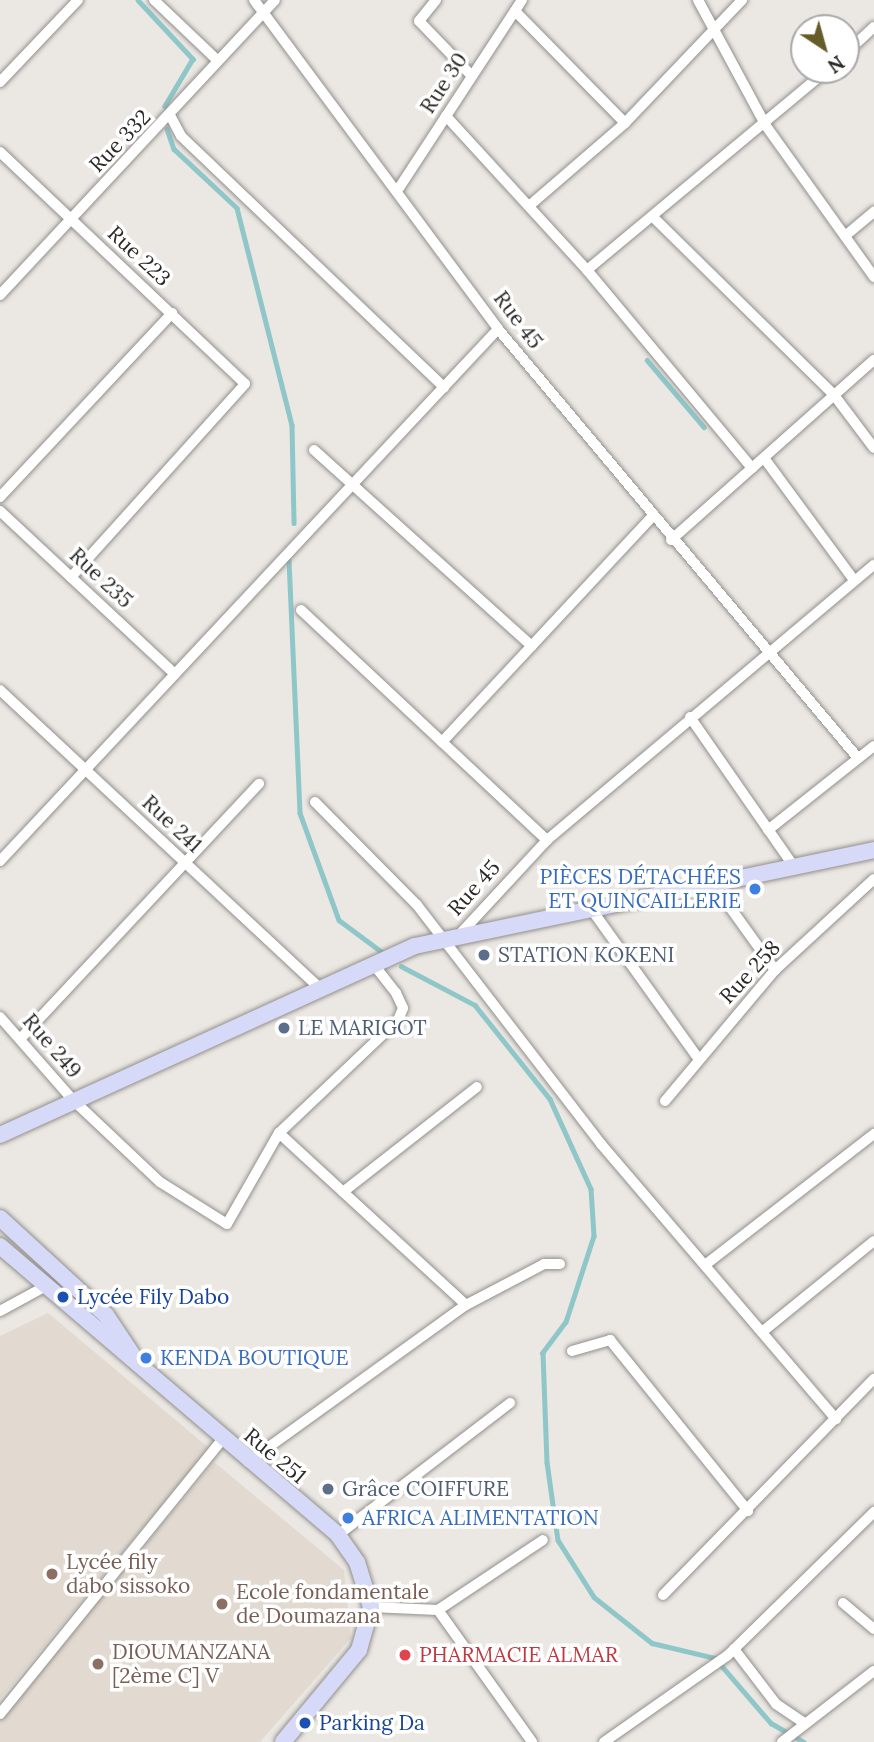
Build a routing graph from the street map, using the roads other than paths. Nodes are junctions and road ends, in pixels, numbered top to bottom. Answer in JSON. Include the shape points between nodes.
{"nodes":[{"id":1,"x":78,"y":0,"type":"edge"},
{"id":2,"x":154,"y":0,"type":"edge"},
{"id":3,"x":254,"y":0,"type":"edge"},
{"id":4,"x":275,"y":0,"type":"edge"},
{"id":5,"x":436,"y":0,"type":"edge"},
{"id":6,"x":522,"y":0,"type":"edge"},
{"id":7,"x":698,"y":0,"type":"edge"},
{"id":8,"x":742,"y":0,"type":"edge"},
{"id":9,"x":515,"y":11,"type":"junction"},
{"id":10,"x":264,"y":12,"type":"junction"},
{"id":11,"x":716,"y":24,"type":"junction"},
{"id":12,"x":874,"y":27,"type":"edge"},
{"id":13,"x":860,"y":40,"type":"edge"},
{"id":14,"x":218,"y":61,"type":"junction"},
{"id":15,"x":472,"y":76,"type":"junction"},
{"id":16,"x":0,"y":82,"type":"edge"},
{"id":17,"x":812,"y":84,"type":"edge"},
{"id":18,"x":446,"y":116,"type":"junction"},
{"id":19,"x":171,"y":117,"type":"junction"},
{"id":20,"x":625,"y":123,"type":"junction"},
{"id":21,"x":766,"y":127,"type":"junction"},
{"id":22,"x":0,"y":152,"type":"edge"},
{"id":23,"x":399,"y":188,"type":"junction"},
{"id":24,"x":529,"y":206,"type":"junction"},
{"id":25,"x":874,"y":212,"type":"edge"},
{"id":26,"x":654,"y":218,"type":"junction"},
{"id":27,"x":71,"y":219,"type":"junction"},
{"id":28,"x":845,"y":236,"type":"junction"},
{"id":29,"x":587,"y":270,"type":"junction"},
{"id":30,"x":874,"y":277,"type":"edge"},
{"id":31,"x":0,"y":295,"type":"edge"},
{"id":32,"x":173,"y":313,"type":"junction"},
{"id":33,"x":498,"y":328,"type":"junction"},
{"id":34,"x":874,"y":360,"type":"edge"},
{"id":35,"x":444,"y":387,"type":"junction"},
{"id":36,"x":834,"y":395,"type":"junction"},
{"id":37,"x":874,"y":448,"type":"edge"},
{"id":38,"x":314,"y":450,"type":"dead end"},
{"id":39,"x":764,"y":458,"type":"junction"},
{"id":40,"x":752,"y":468,"type":"junction"},
{"id":41,"x":355,"y":481,"type":"junction"},
{"id":42,"x":0,"y":497,"type":"edge"},
{"id":43,"x":0,"y":511,"type":"edge"},
{"id":44,"x":652,"y":517,"type":"junction"},
{"id":45,"x":671,"y":540,"type":"junction"},
{"id":46,"x":874,"y":565,"type":"edge"},
{"id":47,"x":71,"y":577,"type":"junction"},
{"id":48,"x":854,"y":580,"type":"junction"},
{"id":49,"x":301,"y":610,"type":"dead end"},
{"id":50,"x":532,"y":646,"type":"junction"},
{"id":51,"x":771,"y":647,"type":"junction"},
{"id":52,"x":175,"y":674,"type":"junction"},
{"id":53,"x":0,"y":690,"type":"edge"},
{"id":54,"x":690,"y":718,"type":"junction"},
{"id":55,"x":442,"y":742,"type":"junction"},
{"id":56,"x":874,"y":746,"type":"edge"},
{"id":57,"x":858,"y":758,"type":"junction"},
{"id":58,"x":85,"y":769,"type":"junction"},
{"id":59,"x":260,"y":784,"type":"dead end"},
{"id":60,"x":315,"y":802,"type":"dead end"},
{"id":61,"x":768,"y":830,"type":"junction"},
{"id":62,"x":547,"y":840,"type":"junction"},
{"id":63,"x":874,"y":850,"type":"edge"},
{"id":64,"x":0,"y":861,"type":"edge"},
{"id":65,"x":186,"y":863,"type":"junction"},
{"id":66,"x":795,"y":868,"type":"junction"},
{"id":67,"x":874,"y":879,"type":"edge"},
{"id":68,"x":714,"y":885,"type":"junction"},
{"id":69,"x":592,"y":910,"type":"junction"},
{"id":70,"x":460,"y":934,"type":"junction"},
{"id":71,"x":439,"y":941,"type":"junction"},
{"id":72,"x":373,"y":964,"type":"junction"},
{"id":73,"x":775,"y":970,"type":"junction"},
{"id":74,"x":319,"y":987,"type":"junction"},
{"id":75,"x":0,"y":1017,"type":"edge"},
{"id":76,"x":22,"y":1037,"type":"junction"},
{"id":77,"x":698,"y":1058,"type":"junction"},
{"id":78,"x":477,"y":1087,"type":"dead end"},
{"id":79,"x":74,"y":1100,"type":"junction"},
{"id":80,"x":665,"y":1101,"type":"dead end"},
{"id":81,"x":279,"y":1133,"type":"junction"},
{"id":82,"x":0,"y":1135,"type":"edge"},
{"id":83,"x":874,"y":1135,"type":"edge"},
{"id":84,"x":343,"y":1192,"type":"junction"},
{"id":85,"x":0,"y":1218,"type":"edge"},
{"id":86,"x":874,"y":1241,"type":"edge"},
{"id":87,"x":0,"y":1246,"type":"edge"},
{"id":88,"x":560,"y":1264,"type":"dead end"},
{"id":89,"x":705,"y":1265,"type":"junction"},
{"id":90,"x":44,"y":1287,"type":"junction"},
{"id":91,"x":466,"y":1305,"type":"junction"},
{"id":92,"x":0,"y":1311,"type":"edge"},
{"id":93,"x":762,"y":1332,"type":"junction"},
{"id":94,"x":572,"y":1351,"type":"dead end"},
{"id":95,"x":132,"y":1354,"type":"junction"},
{"id":96,"x":874,"y":1379,"type":"edge"},
{"id":97,"x":510,"y":1403,"type":"dead end"},
{"id":98,"x":836,"y":1419,"type":"junction"},
{"id":99,"x":222,"y":1440,"type":"junction"},
{"id":100,"x":248,"y":1462,"type":"junction"},
{"id":101,"x":748,"y":1511,"type":"junction"},
{"id":102,"x":874,"y":1512,"type":"edge"},
{"id":103,"x":338,"y":1535,"type":"junction"},
{"id":104,"x":543,"y":1540,"type":"dead end"},
{"id":105,"x":663,"y":1595,"type":"dead end"},
{"id":106,"x":843,"y":1603,"type":"dead end"},
{"id":107,"x":371,"y":1607,"type":"junction"},
{"id":108,"x":438,"y":1611,"type":"junction"},
{"id":109,"x":874,"y":1629,"type":"edge"},
{"id":110,"x":731,"y":1653,"type":"junction"},
{"id":111,"x":874,"y":1671,"type":"edge"},
{"id":112,"x":0,"y":1714,"type":"edge"},
{"id":113,"x":804,"y":1723,"type":"junction"},
{"id":114,"x":285,"y":1741,"type":"edge"},
{"id":115,"x":533,"y":1742,"type":"edge"},
{"id":116,"x":604,"y":1742,"type":"edge"},
{"id":117,"x":782,"y":1742,"type":"edge"}],
"edges":[{"from":1,"to":16,"type":"street"},
{"from":2,"to":14,"type":"street"},
{"from":3,"to":10,"type":"street","name":"Rue 45"},
{"from":4,"to":10,"type":"street","name":"Rue 332"},
{"from":5,"to":15,"type":"street","via":[[419,21]]},
{"from":6,"to":9,"type":"street","name":"Rue 30"},
{"from":7,"to":11,"type":"street"},
{"from":8,"to":11,"type":"street"},
{"from":9,"to":15,"type":"street","name":"Rue 30"},
{"from":9,"to":20,"type":"street"},
{"from":10,"to":14,"type":"street","name":"Rue 332"},
{"from":10,"to":23,"type":"street","name":"Rue 45"},
{"from":11,"to":20,"type":"street"},
{"from":11,"to":21,"type":"street"},
{"from":12,"to":13,"type":"street"},
{"from":14,"to":19,"type":"street","name":"Rue 332"},
{"from":15,"to":18,"type":"street","name":"Rue 30"},
{"from":17,"to":21,"type":"street"},
{"from":18,"to":23,"type":"street","name":"Rue 30"},
{"from":18,"to":24,"type":"street"},
{"from":19,"to":27,"type":"street","name":"Rue 332"},
{"from":19,"to":35,"type":"street","via":[[181,136]]},
{"from":20,"to":24,"type":"street"},
{"from":21,"to":26,"type":"street"},
{"from":21,"to":28,"type":"street"},
{"from":22,"to":27,"type":"street","name":"Rue 223"},
{"from":23,"to":33,"type":"street","name":"Rue 45"},
{"from":24,"to":29,"type":"street"},
{"from":25,"to":28,"type":"street"},
{"from":26,"to":29,"type":"street"},
{"from":26,"to":36,"type":"street"},
{"from":27,"to":31,"type":"street","name":"Rue 332"},
{"from":27,"to":32,"type":"street","name":"Rue 223"},
{"from":28,"to":30,"type":"street"},
{"from":29,"to":40,"type":"street"},
{"from":32,"to":42,"type":"street"},
{"from":32,"to":47,"type":"street","name":"Rue 223","via":[[243,379],[243,391]]},
{"from":33,"to":35,"type":"street"},
{"from":33,"to":44,"type":"street","name":"Rue 45"},
{"from":34,"to":36,"type":"street"},
{"from":35,"to":41,"type":"street"},
{"from":36,"to":37,"type":"street"},
{"from":36,"to":39,"type":"street"},
{"from":38,"to":41,"type":"street"},
{"from":39,"to":40,"type":"street"},
{"from":39,"to":48,"type":"street"},
{"from":40,"to":45,"type":"street"},
{"from":41,"to":50,"type":"street"},
{"from":41,"to":52,"type":"street"},
{"from":43,"to":47,"type":"street","name":"Rue 235"},
{"from":44,"to":45,"type":"street","name":"Rue 45"},
{"from":44,"to":50,"type":"street"},
{"from":45,"to":51,"type":"street","name":"Rue 45"},
{"from":46,"to":48,"type":"street"},
{"from":47,"to":52,"type":"street","name":"Rue 235"},
{"from":48,"to":51,"type":"street"},
{"from":49,"to":55,"type":"street"},
{"from":50,"to":55,"type":"street"},
{"from":51,"to":54,"type":"street","name":"Rue 45"},
{"from":51,"to":57,"type":"street","name":"Rue 45"},
{"from":52,"to":58,"type":"street"},
{"from":53,"to":58,"type":"street","name":"Rue 241"},
{"from":54,"to":61,"type":"street"},
{"from":54,"to":62,"type":"street","name":"Rue 45"},
{"from":55,"to":62,"type":"street"},
{"from":56,"to":57,"type":"street"},
{"from":57,"to":61,"type":"street"},
{"from":58,"to":64,"type":"street"},
{"from":58,"to":65,"type":"street","name":"Rue 241"},
{"from":59,"to":65,"type":"street"},
{"from":60,"to":71,"type":"street","via":[[404,890]]},
{"from":61,"to":66,"type":"street"},
{"from":62,"to":70,"type":"street","name":"Rue 45"},
{"from":63,"to":66,"type":"street"},
{"from":65,"to":74,"type":"street","name":"Rue 241"},
{"from":65,"to":76,"type":"street"},
{"from":66,"to":68,"type":"street"},
{"from":67,"to":73,"type":"street","name":"Rue 258"},
{"from":68,"to":69,"type":"street"},
{"from":68,"to":73,"type":"street"},
{"from":69,"to":70,"type":"street"},
{"from":69,"to":77,"type":"street"},
{"from":70,"to":71,"type":"street"},
{"from":71,"to":72,"type":"street"},
{"from":71,"to":89,"type":"street"},
{"from":72,"to":74,"type":"street"},
{"from":72,"to":81,"type":"street","name":"Rue 249","via":[[403,1008],[398,1020]]},
{"from":73,"to":77,"type":"street","name":"Rue 258"},
{"from":74,"to":79,"type":"street"},
{"from":75,"to":76,"type":"street","name":"Rue 249"},
{"from":76,"to":79,"type":"street","name":"Rue 249"},
{"from":77,"to":80,"type":"street","name":"Rue 258"},
{"from":78,"to":84,"type":"street"},
{"from":79,"to":81,"type":"street","name":"Rue 249","via":[[160,1182],[218,1223],[235,1219]]},
{"from":79,"to":82,"type":"street"},
{"from":81,"to":84,"type":"street"},
{"from":83,"to":89,"type":"street"},
{"from":84,"to":91,"type":"street"},
{"from":85,"to":95,"type":"street","name":"Rue 251","via":[[106,1315]]},
{"from":86,"to":93,"type":"street"},
{"from":87,"to":90,"type":"street","name":"Rue 251"},
{"from":88,"to":91,"type":"street","via":[[544,1264]]},
{"from":89,"to":93,"type":"street"},
{"from":90,"to":92,"type":"street"},
{"from":90,"to":95,"type":"street","name":"Rue 251","via":[[108,1343]]},
{"from":91,"to":100,"type":"street"},
{"from":93,"to":98,"type":"street"},
{"from":94,"to":101,"type":"street","via":[[610,1340]]},
{"from":95,"to":99,"type":"street","name":"Rue 251"},
{"from":96,"to":98,"type":"street"},
{"from":97,"to":103,"type":"street"},
{"from":98,"to":101,"type":"street"},
{"from":99,"to":100,"type":"street","name":"Rue 251"},
{"from":99,"to":112,"type":"street"},
{"from":100,"to":103,"type":"street","name":"Rue 251"},
{"from":101,"to":105,"type":"street"},
{"from":102,"to":110,"type":"street"},
{"from":103,"to":107,"type":"street","name":"Rue 251","via":[[357,1562]]},
{"from":104,"to":108,"type":"street"},
{"from":106,"to":109,"type":"street"},
{"from":107,"to":108,"type":"street"},
{"from":107,"to":114,"type":"street","via":[[359,1650]]},
{"from":108,"to":115,"type":"street"},
{"from":110,"to":113,"type":"street","via":[[776,1704]]},
{"from":110,"to":116,"type":"street"},
{"from":111,"to":113,"type":"street"},
{"from":113,"to":117,"type":"street"}]}
